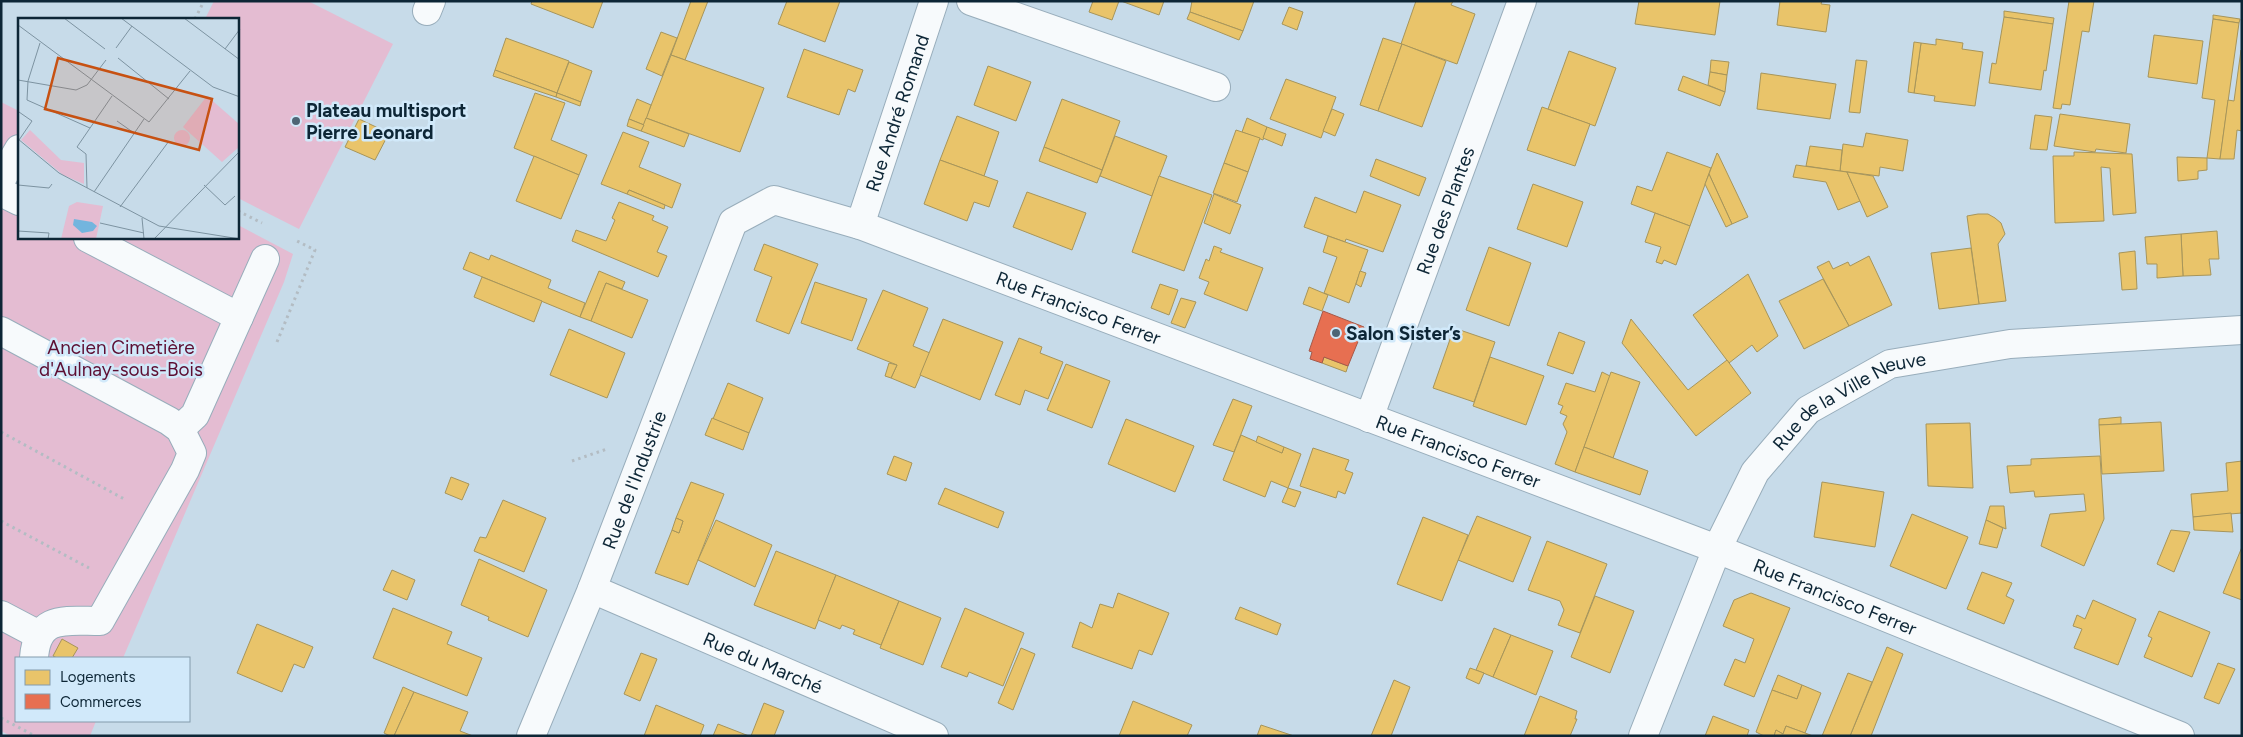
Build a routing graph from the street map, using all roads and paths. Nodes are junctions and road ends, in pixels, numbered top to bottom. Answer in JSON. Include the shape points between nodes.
{"nodes":[{"id":1,"x":204,"y":1,"type":"edge"},
{"id":2,"x":934,"y":1,"type":"edge"},
{"id":3,"x":971,"y":1,"type":"edge"},
{"id":4,"x":1522,"y":1,"type":"edge"},
{"id":5,"x":196,"y":18,"type":"edge"},
{"id":6,"x":1216,"y":87,"type":"dead end"},
{"id":7,"x":18,"y":151,"type":"edge"},
{"id":8,"x":1,"y":180,"type":"edge"},
{"id":9,"x":1,"y":192,"type":"edge"},
{"id":10,"x":18,"y":200,"type":"edge"},
{"id":11,"x":733,"y":222,"type":"joint"},
{"id":12,"x":860,"y":225,"type":"junction"},
{"id":13,"x":90,"y":239,"type":"edge"},
{"id":14,"x":265,"y":259,"type":"dead end"},
{"id":15,"x":239,"y":317,"type":"junction"},
{"id":16,"x":2242,"y":330,"type":"edge"},
{"id":17,"x":1,"y":331,"type":"edge"},
{"id":18,"x":1369,"y":418,"type":"junction"},
{"id":19,"x":180,"y":429,"type":"junction"},
{"id":20,"x":1,"y":432,"type":"edge"},
{"id":21,"x":159,"y":517,"type":"junction"},
{"id":22,"x":1,"y":521,"type":"edge"},
{"id":23,"x":1717,"y":549,"type":"junction"},
{"id":24,"x":121,"y":585,"type":"junction"},
{"id":25,"x":592,"y":589,"type":"junction"},
{"id":26,"x":1,"y":615,"type":"edge"},
{"id":27,"x":36,"y":646,"type":"edge"},
{"id":28,"x":1,"y":718,"type":"edge"},
{"id":29,"x":35,"y":736,"type":"edge"},
{"id":30,"x":531,"y":736,"type":"edge"},
{"id":31,"x":934,"y":736,"type":"edge"},
{"id":32,"x":1643,"y":736,"type":"edge"},
{"id":33,"x":2180,"y":736,"type":"edge"}],
"edges":[{"from":1,"to":5,"type":"path"},
{"from":2,"to":12,"type":"street","name":"Rue André Romand"},
{"from":3,"to":6,"type":"street"},
{"from":4,"to":18,"type":"street","name":"Rue des Plantes"},
{"from":7,"to":8,"type":"street"},
{"from":9,"to":10,"type":"street"},
{"from":11,"to":12,"type":"street","name":"Rue Francisco Ferrer","via":[[774,200]]},
{"from":11,"to":25,"type":"street","name":"Rue de l'Industrie"},
{"from":12,"to":18,"type":"street","name":"Rue Francisco Ferrer"},
{"from":13,"to":15,"type":"street"},
{"from":14,"to":15,"type":"street"},
{"from":15,"to":19,"type":"street","via":[[195,415]]},
{"from":16,"to":23,"type":"street","name":"Rue de la Ville Neuve","via":[[2010,344],[1890,364],[1808,410],[1755,472]]},
{"from":17,"to":19,"type":"street"},
{"from":18,"to":23,"type":"street","name":"Rue Francisco Ferrer"},
{"from":19,"to":21,"type":"street","via":[[192,453]]},
{"from":20,"to":21,"type":"path"},
{"from":21,"to":24,"type":"street"},
{"from":22,"to":24,"type":"path"},
{"from":23,"to":32,"type":"street","name":"Rue de la Ville Neuve"},
{"from":23,"to":33,"type":"street","name":"Rue Francisco Ferrer"},
{"from":24,"to":27,"type":"street","via":[[100,621],[51,624]]},
{"from":25,"to":30,"type":"street","name":"Rue de l'Industrie"},
{"from":25,"to":31,"type":"street","name":"Rue du Marché"},
{"from":26,"to":27,"type":"street"},
{"from":28,"to":29,"type":"path"}]}
